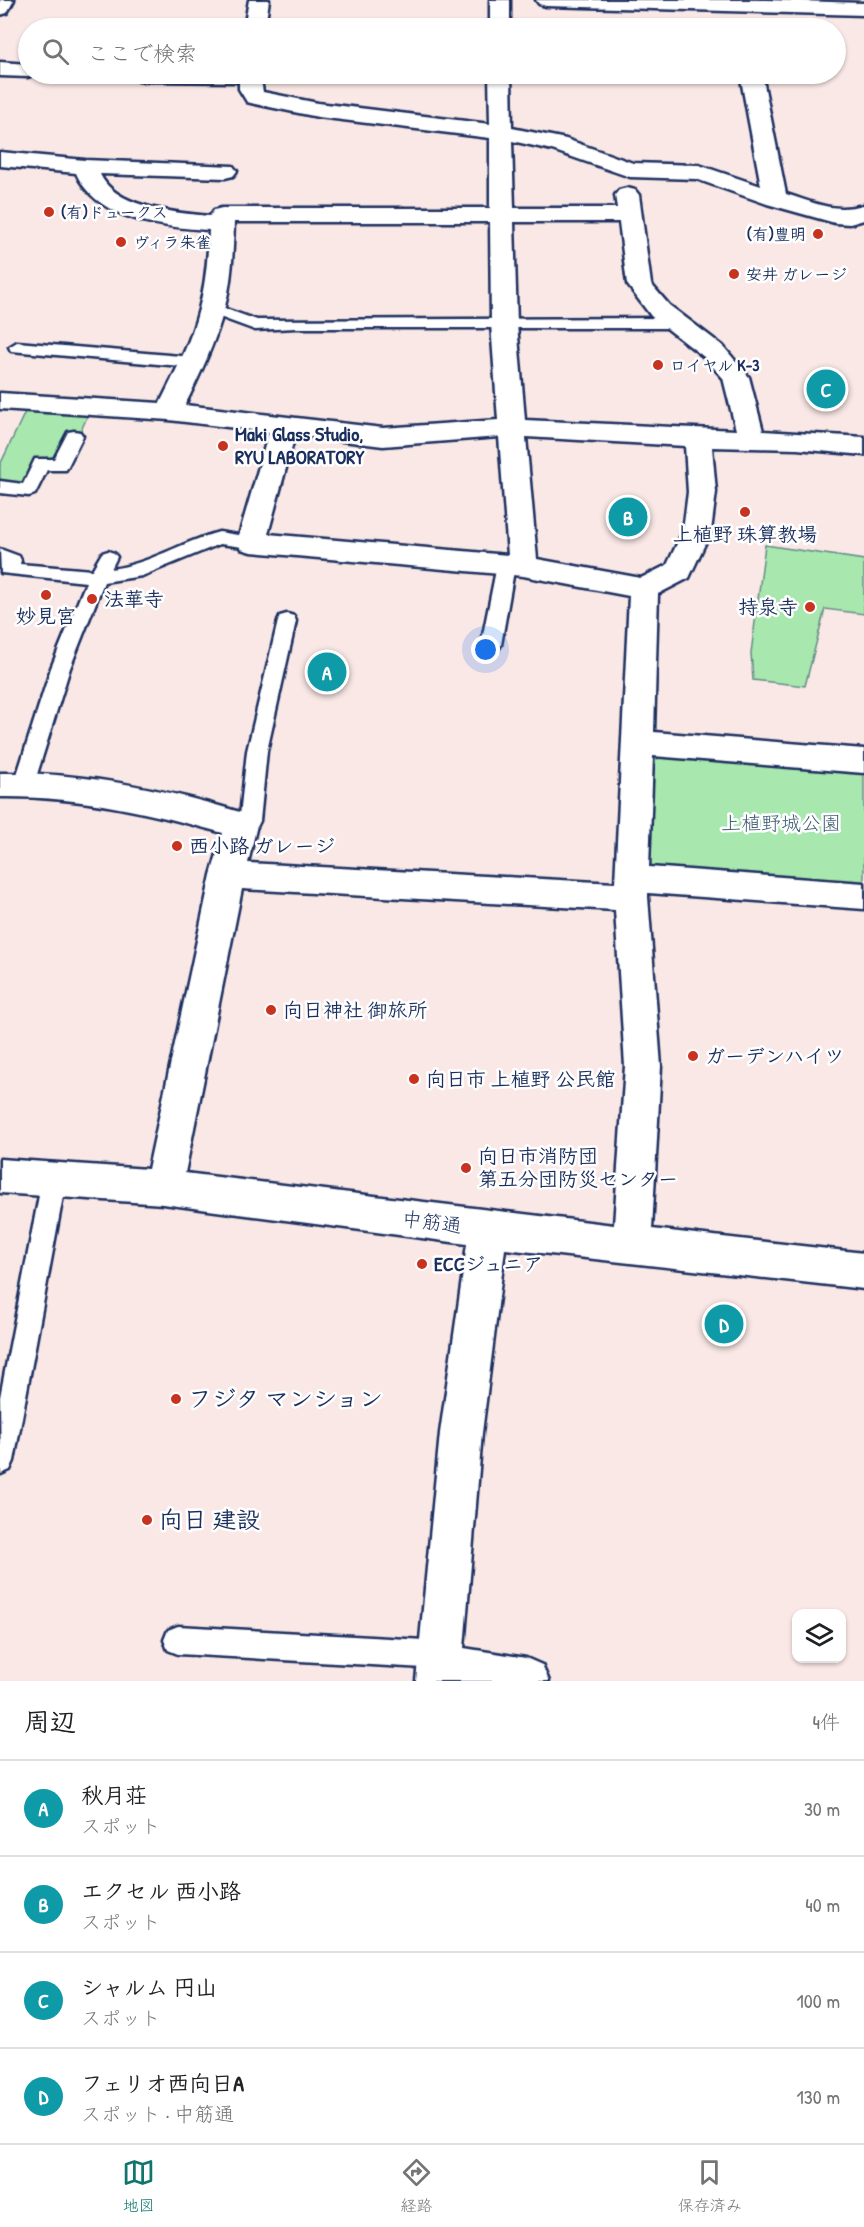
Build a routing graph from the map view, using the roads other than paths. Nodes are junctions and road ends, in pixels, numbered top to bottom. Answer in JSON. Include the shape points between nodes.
{"nodes":[{"id":1,"x":4,"y":0,"type":"edge"},
{"id":2,"x":259,"y":0,"type":"edge"},
{"id":3,"x":500,"y":0,"type":"edge"},
{"id":4,"x":546,"y":0,"type":"edge"},
{"id":5,"x":736,"y":3,"type":"edge"},
{"id":6,"x":0,"y":9,"type":"edge"},
{"id":7,"x":864,"y":9,"type":"edge"},
{"id":8,"x":256,"y":18,"type":"edge"},
{"id":9,"x":500,"y":18,"type":"edge"},
{"id":10,"x":739,"y":18,"type":"edge"},
{"id":11,"x":0,"y":69,"type":"edge"},
{"id":12,"x":18,"y":70,"type":"edge"},
{"id":13,"x":250,"y":84,"type":"edge"},
{"id":14,"x":500,"y":84,"type":"edge"},
{"id":15,"x":753,"y":84,"type":"edge"},
{"id":16,"x":500,"y":132,"type":"junction"},
{"id":17,"x":0,"y":159,"type":"edge"},
{"id":18,"x":85,"y":167,"type":"junction"},
{"id":19,"x":630,"y":170,"type":"junction"},
{"id":20,"x":225,"y":171,"type":"dead end"},
{"id":21,"x":775,"y":199,"type":"junction"},
{"id":22,"x":864,"y":212,"type":"edge"},
{"id":23,"x":630,"y":215,"type":"junction"},
{"id":24,"x":503,"y":216,"type":"junction"},
{"id":25,"x":220,"y":224,"type":"junction"},
{"id":26,"x":212,"y":309,"type":"junction"},
{"id":27,"x":673,"y":323,"type":"junction"},
{"id":28,"x":504,"y":324,"type":"junction"},
{"id":29,"x":17,"y":347,"type":"dead end"},
{"id":30,"x":192,"y":362,"type":"junction"},
{"id":31,"x":0,"y":401,"type":"edge"},
{"id":32,"x":169,"y":412,"type":"junction"},
{"id":33,"x":284,"y":426,"type":"junction"},
{"id":34,"x":512,"y":428,"type":"junction"},
{"id":35,"x":74,"y":436,"type":"dead end"},
{"id":36,"x":698,"y":438,"type":"junction"},
{"id":37,"x":751,"y":438,"type":"junction"},
{"id":38,"x":864,"y":447,"type":"edge"},
{"id":39,"x":0,"y":487,"type":"edge"},
{"id":40,"x":264,"y":550,"type":"junction"},
{"id":41,"x":0,"y":555,"type":"edge"},
{"id":42,"x":108,"y":557,"type":"dead end"},
{"id":43,"x":515,"y":565,"type":"junction"},
{"id":44,"x":97,"y":577,"type":"junction"},
{"id":45,"x":644,"y":589,"type":"junction"},
{"id":46,"x":287,"y":621,"type":"dead end"},
{"id":47,"x":491,"y":645,"type":"dead end"},
{"id":48,"x":638,"y":743,"type":"junction"},
{"id":49,"x":864,"y":761,"type":"edge"},
{"id":50,"x":12,"y":785,"type":"edge"},
{"id":51,"x":241,"y":825,"type":"junction"},
{"id":52,"x":228,"y":874,"type":"junction"},
{"id":53,"x":631,"y":888,"type":"junction"},
{"id":54,"x":864,"y":896,"type":"edge"},
{"id":55,"x":0,"y":1176,"type":"edge"},
{"id":56,"x":54,"y":1180,"type":"junction"},
{"id":57,"x":163,"y":1187,"type":"junction"},
{"id":58,"x":488,"y":1229,"type":"junction"},
{"id":59,"x":632,"y":1244,"type":"junction"},
{"id":60,"x":864,"y":1271,"type":"edge"},
{"id":61,"x":1,"y":1461,"type":"edge"},
{"id":62,"x":178,"y":1640,"type":"dead end"},
{"id":63,"x":440,"y":1667,"type":"edge"},
{"id":64,"x":526,"y":1681,"type":"edge"}],
"edges":[{"from":1,"to":6,"type":"street"},
{"from":2,"to":8,"type":"street"},
{"from":3,"to":9,"type":"street"},
{"from":4,"to":5,"type":"street"},
{"from":5,"to":7,"type":"street"},
{"from":5,"to":10,"type":"street"},
{"from":11,"to":12,"type":"street"},
{"from":13,"to":16,"type":"street","via":[[255,97],[318,110]]},
{"from":14,"to":16,"type":"street"},
{"from":15,"to":21,"type":"street"},
{"from":16,"to":19,"type":"street","via":[[558,144]]},
{"from":16,"to":24,"type":"street"},
{"from":17,"to":18,"type":"street"},
{"from":18,"to":20,"type":"street"},
{"from":18,"to":25,"type":"street","via":[[91,184],[111,200],[170,220]]},
{"from":19,"to":21,"type":"street","via":[[699,172]]},
{"from":19,"to":23,"type":"street","via":[[624,175]]},
{"from":21,"to":22,"type":"street","via":[[835,216],[850,217]]},
{"from":23,"to":24,"type":"street"},
{"from":23,"to":27,"type":"street","via":[[639,285]]},
{"from":24,"to":25,"type":"street","via":[[222,214]]},
{"from":24,"to":28,"type":"street"},
{"from":25,"to":26,"type":"street","via":[[220,261]]},
{"from":26,"to":28,"type":"lane","via":[[255,325]]},
{"from":26,"to":30,"type":"street"},
{"from":27,"to":28,"type":"lane"},
{"from":27,"to":37,"type":"street","via":[[707,344],[736,377]]},
{"from":28,"to":34,"type":"street"},
{"from":29,"to":30,"type":"lane"},
{"from":30,"to":32,"type":"street"},
{"from":31,"to":32,"type":"street"},
{"from":32,"to":33,"type":"street"},
{"from":33,"to":34,"type":"street","via":[[382,437]]},
{"from":33,"to":40,"type":"street"},
{"from":34,"to":36,"type":"street"},
{"from":34,"to":43,"type":"street"},
{"from":35,"to":39,"type":"lane","via":[[60,466],[41,464],[29,490]]},
{"from":36,"to":37,"type":"street"},
{"from":36,"to":45,"type":"street","via":[[702,492],[697,531],[679,571]]},
{"from":37,"to":38,"type":"street"},
{"from":40,"to":43,"type":"street"},
{"from":40,"to":44,"type":"lane","via":[[219,538],[135,572]]},
{"from":41,"to":44,"type":"lane","via":[[12,560],[8,569]]},
{"from":42,"to":44,"type":"lane"},
{"from":43,"to":45,"type":"street"},
{"from":43,"to":47,"type":"lane"},
{"from":44,"to":50,"type":"lane"},
{"from":45,"to":48,"type":"street"},
{"from":46,"to":51,"type":"lane","via":[[257,750],[250,821]]},
{"from":48,"to":49,"type":"street"},
{"from":48,"to":53,"type":"street"},
{"from":50,"to":51,"type":"street","via":[[90,789],[146,799]]},
{"from":51,"to":52,"type":"street"},
{"from":52,"to":53,"type":"street","via":[[383,885]]},
{"from":52,"to":57,"type":"street"},
{"from":53,"to":54,"type":"street"},
{"from":53,"to":59,"type":"street","via":[[643,1066]]},
{"from":55,"to":56,"type":"street","name":"中筋通"},
{"from":56,"to":57,"type":"street","name":"中筋通"},
{"from":56,"to":61,"type":"lane"},
{"from":57,"to":58,"type":"street","name":"中筋通"},
{"from":58,"to":59,"type":"street","name":"中筋通"},
{"from":58,"to":63,"type":"street","via":[[461,1433]]},
{"from":59,"to":60,"type":"street","name":"中筋通"},
{"from":62,"to":63,"type":"lane"},
{"from":63,"to":64,"type":"street"}]}
